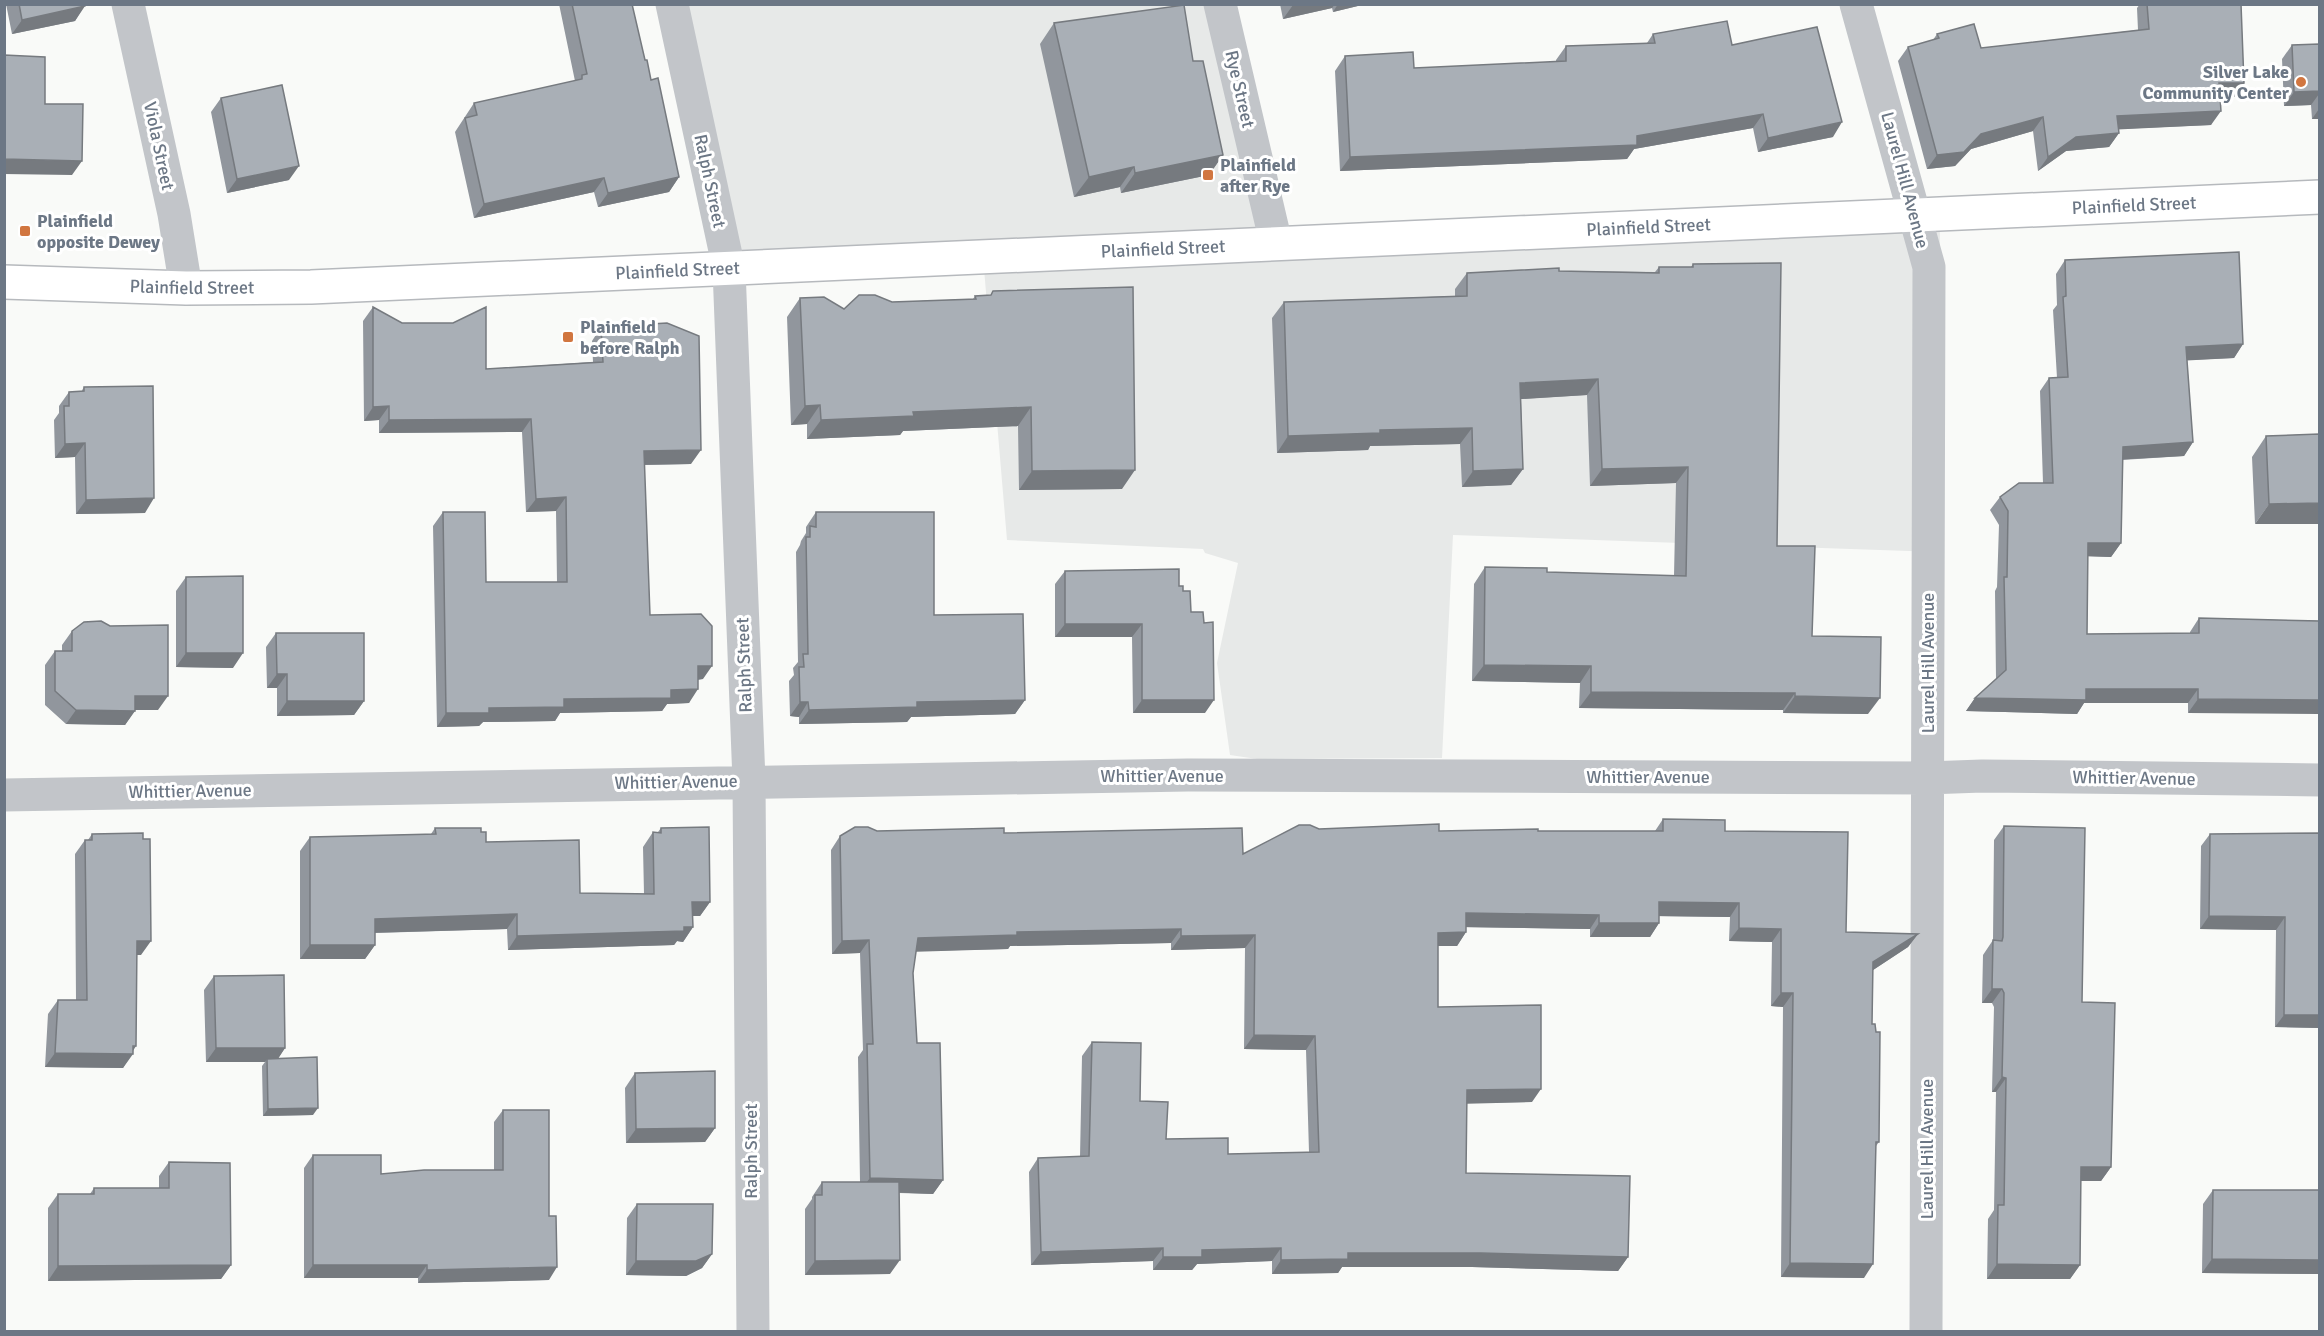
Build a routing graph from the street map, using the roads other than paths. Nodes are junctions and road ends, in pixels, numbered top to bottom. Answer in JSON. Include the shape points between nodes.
{"nodes":[{"id":1,"x":128,"y":4,"type":"edge"},
{"id":2,"x":672,"y":4,"type":"edge"},
{"id":3,"x":1220,"y":4,"type":"edge"},
{"id":4,"x":1856,"y":4,"type":"edge"},
{"id":5,"x":2319,"y":197,"type":"edge"},
{"id":6,"x":1915,"y":216,"type":"junction"},
{"id":7,"x":1276,"y":243,"type":"junction"},
{"id":8,"x":729,"y":269,"type":"junction"},
{"id":9,"x":4,"y":282,"type":"edge"},
{"id":10,"x":186,"y":288,"type":"junction"},
{"id":11,"x":1927,"y":778,"type":"junction"},
{"id":12,"x":2319,"y":780,"type":"edge"},
{"id":13,"x":749,"y":781,"type":"junction"},
{"id":14,"x":4,"y":795,"type":"edge"},
{"id":15,"x":753,"y":1332,"type":"edge"},
{"id":16,"x":1926,"y":1332,"type":"edge"}],
"edges":[{"from":1,"to":10,"type":"street","name":"Viola Street","via":[[174,214]]},
{"from":2,"to":8,"type":"street","name":"Ralph Street"},
{"from":3,"to":7,"type":"street","name":"Rye Street"},
{"from":4,"to":6,"type":"street","name":"Laurel Hill Avenue"},
{"from":5,"to":6,"type":"main road","name":"Plainfield Street"},
{"from":6,"to":7,"type":"main road","name":"Plainfield Street"},
{"from":6,"to":11,"type":"street","name":"Laurel Hill Avenue","via":[[1929,267]]},
{"from":7,"to":8,"type":"main road","name":"Plainfield Street"},
{"from":8,"to":10,"type":"main road","name":"Plainfield Street","via":[[311,287]]},
{"from":8,"to":13,"type":"street","name":"Ralph Street"},
{"from":9,"to":10,"type":"main road","name":"Plainfield Street"},
{"from":11,"to":12,"type":"street","name":"Whittier Avenue"},
{"from":11,"to":13,"type":"street","name":"Whittier Avenue","via":[[1188,775]]},
{"from":11,"to":16,"type":"street","name":"Laurel Hill Avenue"},
{"from":13,"to":14,"type":"street","name":"Whittier Avenue"},
{"from":13,"to":15,"type":"street","name":"Ralph Street"}]}
